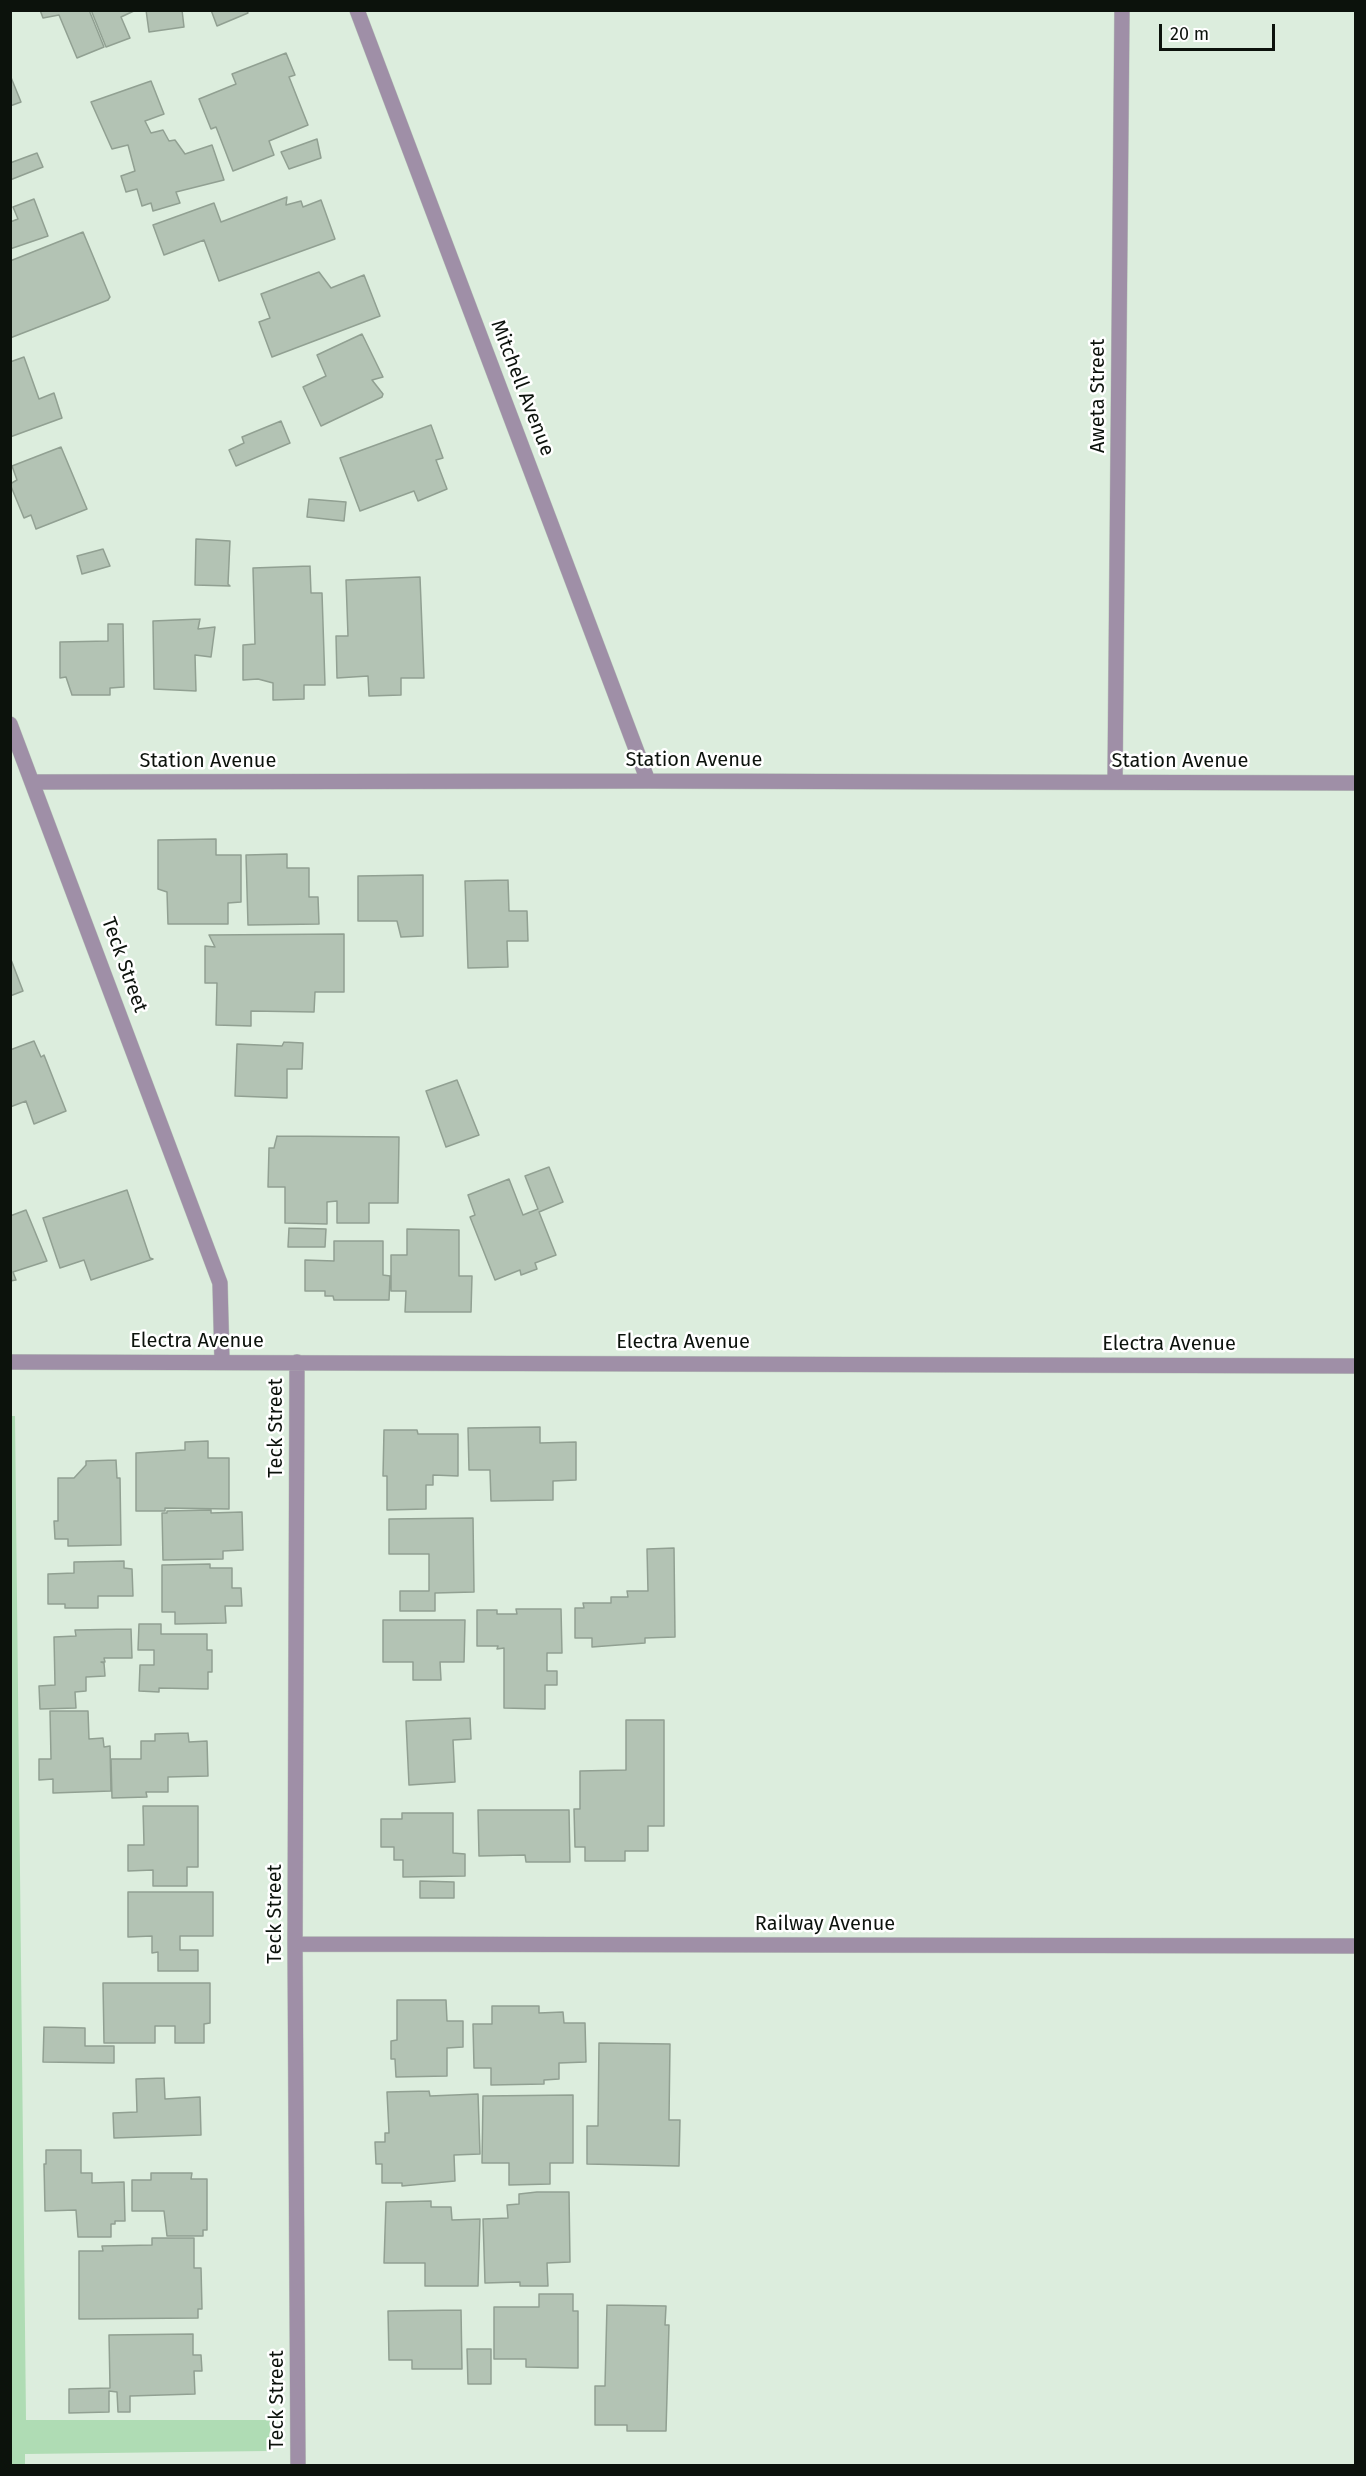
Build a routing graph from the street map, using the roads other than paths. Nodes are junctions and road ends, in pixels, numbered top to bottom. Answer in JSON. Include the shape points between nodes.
{"nodes":[{"id":1,"x":357,"y":10,"type":"edge"},
{"id":2,"x":1122,"y":10,"type":"edge"},
{"id":3,"x":10,"y":724,"type":"edge"},
{"id":4,"x":648,"y":781,"type":"junction"},
{"id":5,"x":33,"y":782,"type":"junction"},
{"id":6,"x":1116,"y":782,"type":"junction"},
{"id":7,"x":1356,"y":783,"type":"edge"},
{"id":8,"x":222,"y":1361,"type":"junction"},
{"id":9,"x":10,"y":1362,"type":"edge"},
{"id":10,"x":297,"y":1362,"type":"junction"},
{"id":11,"x":1356,"y":1366,"type":"edge"},
{"id":12,"x":295,"y":1944,"type":"junction"},
{"id":13,"x":1356,"y":1946,"type":"edge"},
{"id":14,"x":298,"y":2466,"type":"edge"}],
"edges":[{"from":1,"to":4,"type":"street","name":"Mitchell Avenue"},
{"from":2,"to":6,"type":"street","name":"Aweta Street"},
{"from":3,"to":5,"type":"street","name":"Teck Street"},
{"from":4,"to":5,"type":"street","name":"Station Avenue"},
{"from":4,"to":6,"type":"street","name":"Station Avenue"},
{"from":5,"to":8,"type":"street","name":"Teck Street","via":[[220,1283]]},
{"from":6,"to":7,"type":"street","name":"Station Avenue"},
{"from":8,"to":9,"type":"street","name":"Electra Avenue"},
{"from":8,"to":10,"type":"street","name":"Electra Avenue"},
{"from":10,"to":11,"type":"street","name":"Electra Avenue"},
{"from":10,"to":12,"type":"street","name":"Teck Street"},
{"from":12,"to":13,"type":"street","name":"Railway Avenue"},
{"from":12,"to":14,"type":"street","name":"Teck Street"}]}
